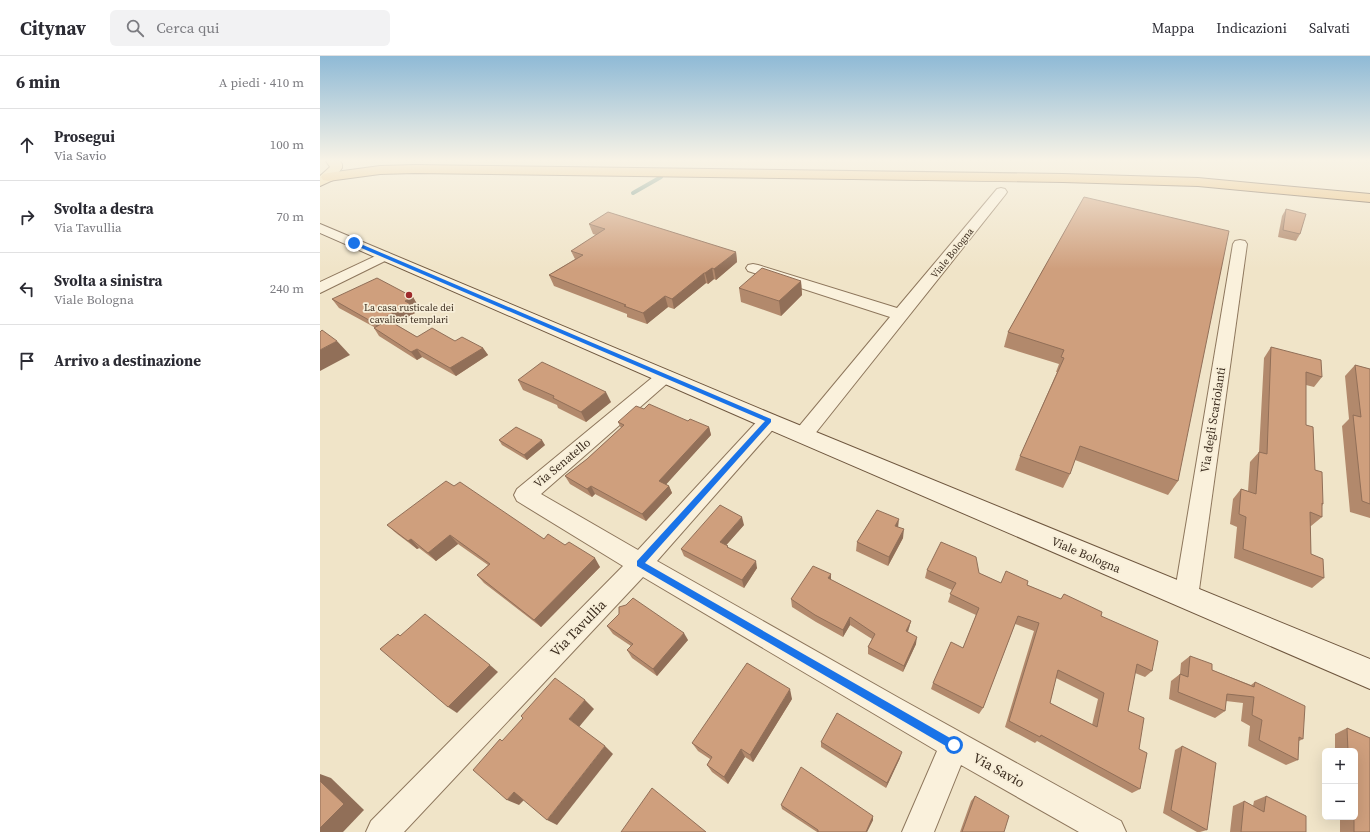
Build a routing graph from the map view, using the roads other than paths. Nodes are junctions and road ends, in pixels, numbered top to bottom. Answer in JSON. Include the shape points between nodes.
{"nodes":[{"id":1,"x":997,"y":197,"type":"edge"},
{"id":2,"x":320,"y":228,"type":"edge"},
{"id":3,"x":1240,"y":244,"type":"dead end"},
{"id":4,"x":384,"y":256,"type":"junction"},
{"id":5,"x":753,"y":268,"type":"dead end"},
{"id":6,"x":320,"y":288,"type":"edge"},
{"id":7,"x":902,"y":315,"type":"junction"},
{"id":8,"x":665,"y":376,"type":"junction"},
{"id":9,"x":769,"y":421,"type":"junction"},
{"id":10,"x":803,"y":435,"type":"junction"},
{"id":11,"x":640,"y":564,"type":"junction"},
{"id":12,"x":1186,"y":597,"type":"junction"},
{"id":13,"x":1370,"y":674,"type":"edge"},
{"id":14,"x":954,"y":745,"type":"junction"},
{"id":15,"x":382,"y":832,"type":"edge"},
{"id":16,"x":918,"y":832,"type":"edge"},
{"id":17,"x":1110,"y":832,"type":"edge"}],
"edges":[{"from":1,"to":7,"type":"street","name":"Viale Bologna"},
{"from":2,"to":4,"type":"main road","name":"Viale Bologna"},
{"from":3,"to":12,"type":"street","name":"Via degli Scariolanti"},
{"from":4,"to":6,"type":"street"},
{"from":4,"to":8,"type":"main road","name":"Viale Bologna"},
{"from":5,"to":7,"type":"street"},
{"from":7,"to":10,"type":"street","name":"Viale Bologna"},
{"from":8,"to":9,"type":"main road","name":"Viale Bologna"},
{"from":8,"to":11,"type":"street","name":"Via Senatello","via":[[525,494]]},
{"from":9,"to":10,"type":"main road","name":"Viale Bologna"},
{"from":9,"to":11,"type":"street","name":"Via Tavullia"},
{"from":10,"to":12,"type":"main road","name":"Viale Bologna"},
{"from":11,"to":14,"type":"street","name":"Via Savio"},
{"from":11,"to":15,"type":"street","name":"Via Tavullia"},
{"from":12,"to":13,"type":"main road","name":"Viale Bologna"},
{"from":14,"to":16,"type":"street"},
{"from":14,"to":17,"type":"street","name":"Via Savio"}]}
